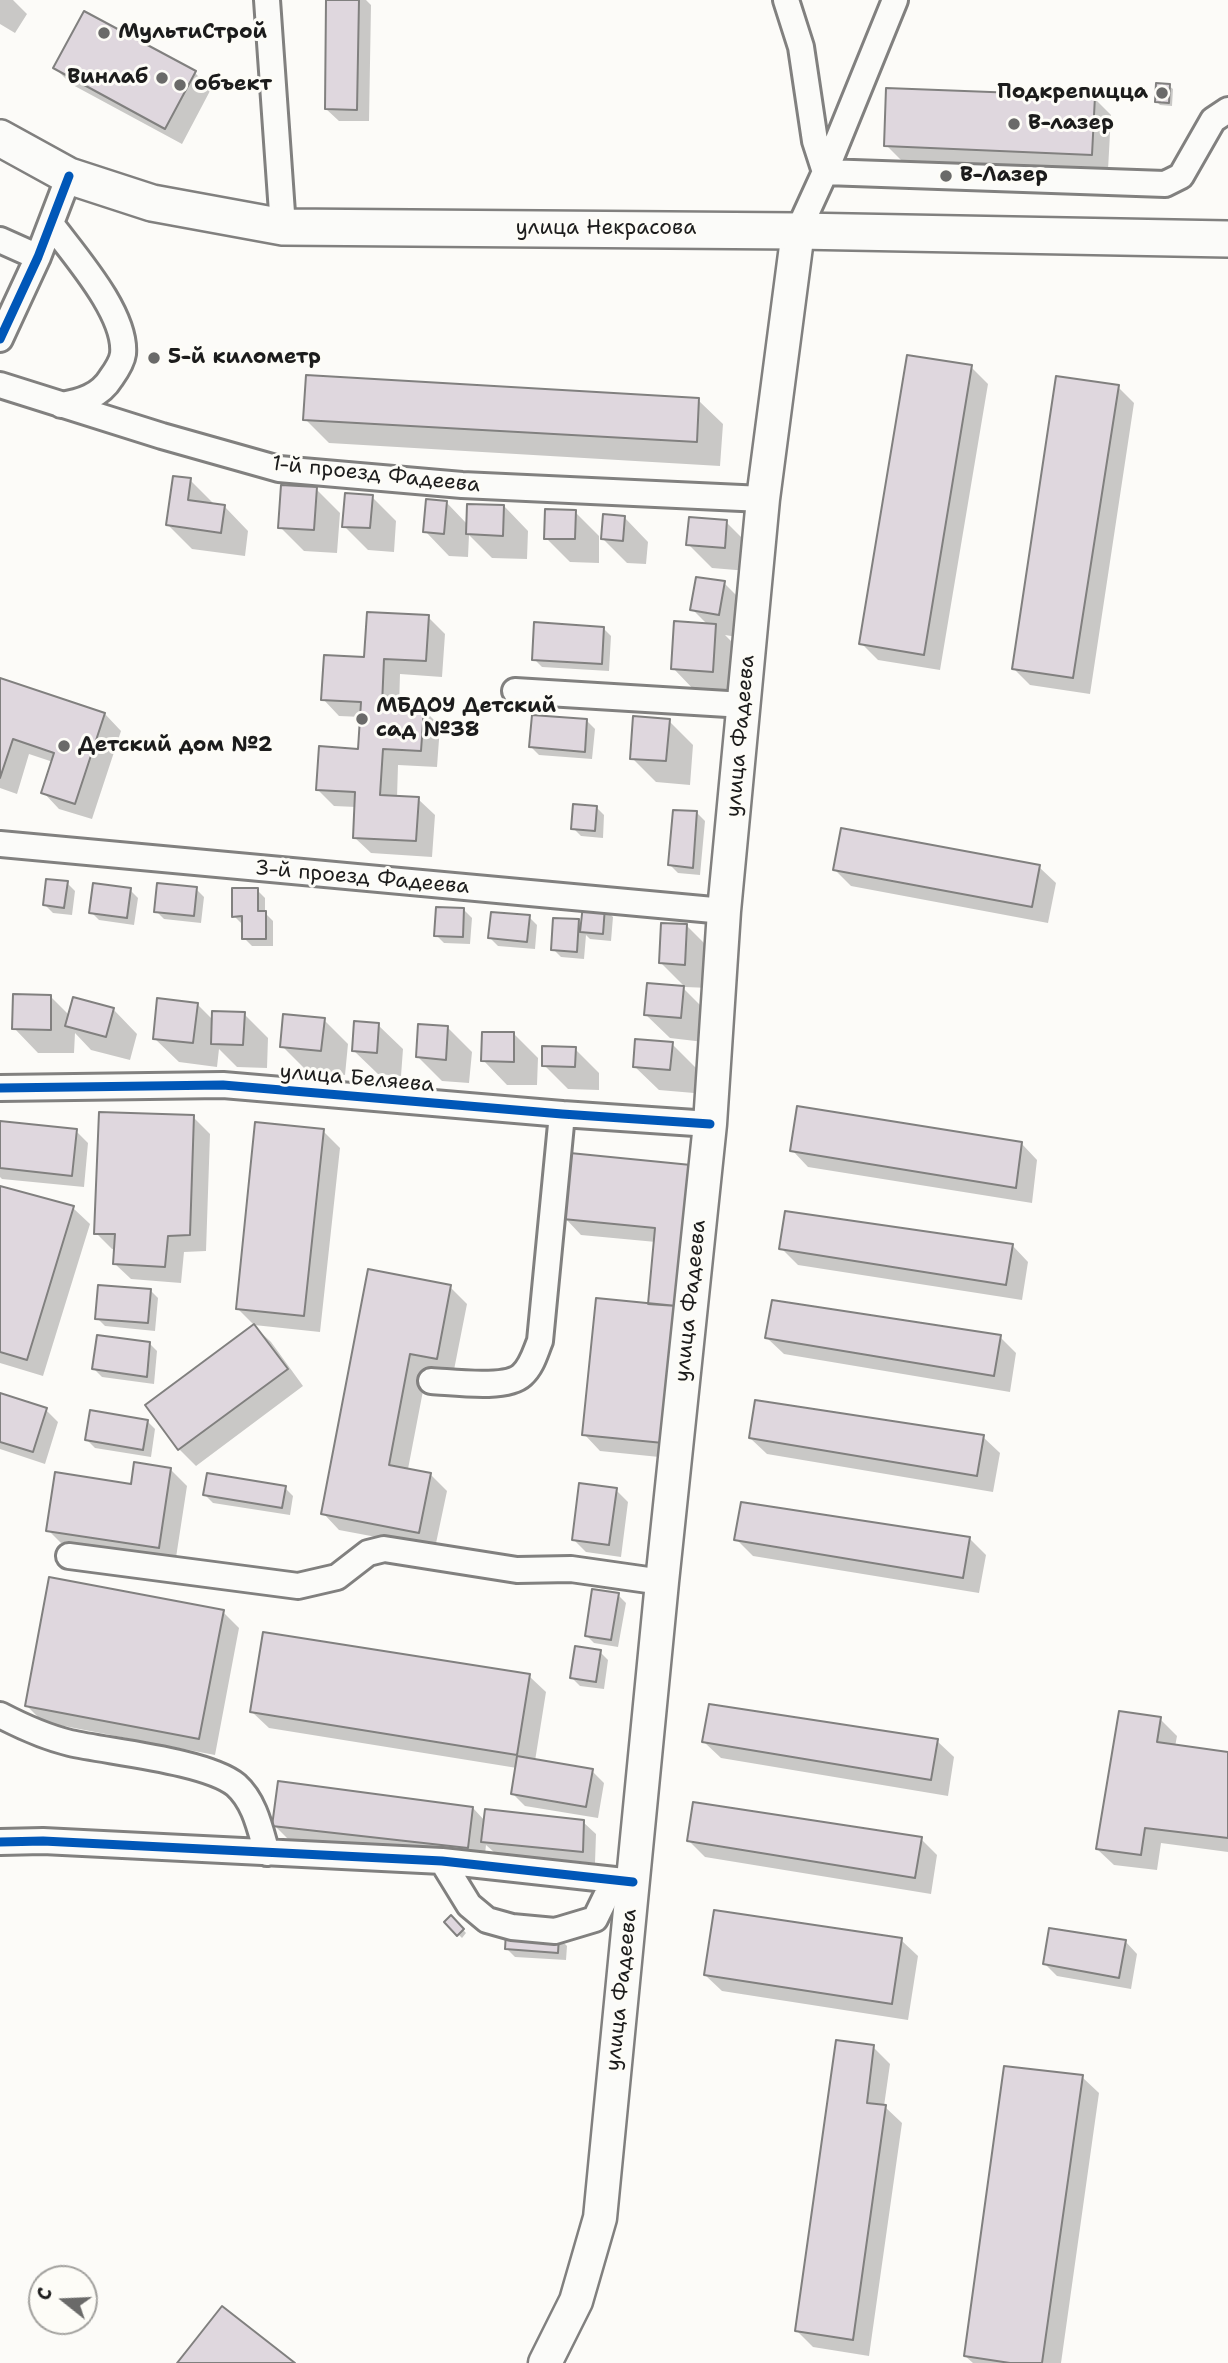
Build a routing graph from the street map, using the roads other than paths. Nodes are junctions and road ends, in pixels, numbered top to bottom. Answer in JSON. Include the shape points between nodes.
{"nodes":[{"id":1,"x":267,"y":0,"type":"edge"},
{"id":2,"x":786,"y":0,"type":"edge"},
{"id":3,"x":895,"y":0,"type":"edge"},
{"id":4,"x":1228,"y":110,"type":"edge"},
{"id":5,"x":0,"y":138,"type":"edge"},
{"id":6,"x":825,"y":172,"type":"junction"},
{"id":7,"x":69,"y":176,"type":"junction"},
{"id":8,"x":51,"y":224,"type":"junction"},
{"id":9,"x":283,"y":227,"type":"junction"},
{"id":10,"x":798,"y":230,"type":"junction"},
{"id":11,"x":1228,"y":239,"type":"edge"},
{"id":12,"x":0,"y":240,"type":"edge"},
{"id":13,"x":38,"y":257,"type":"junction"},
{"id":14,"x":0,"y":339,"type":"edge"},
{"id":15,"x":0,"y":385,"type":"edge"},
{"id":16,"x":61,"y":405,"type":"junction"},
{"id":17,"x":763,"y":499,"type":"junction"},
{"id":18,"x":515,"y":691,"type":"dead end"},
{"id":19,"x":744,"y":705,"type":"junction"},
{"id":20,"x":0,"y":844,"type":"edge"},
{"id":21,"x":724,"y":911,"type":"junction"},
{"id":22,"x":0,"y":1088,"type":"edge"},
{"id":23,"x":562,"y":1114,"type":"junction"},
{"id":24,"x":710,"y":1124,"type":"junction"},
{"id":25,"x":431,"y":1381,"type":"dead end"},
{"id":26,"x":69,"y":1556,"type":"dead end"},
{"id":27,"x":662,"y":1582,"type":"junction"},
{"id":28,"x":0,"y":1716,"type":"edge"},
{"id":29,"x":0,"y":1842,"type":"edge"},
{"id":30,"x":267,"y":1853,"type":"junction"},
{"id":31,"x":442,"y":1861,"type":"junction"},
{"id":32,"x":624,"y":1881,"type":"junction"},
{"id":33,"x":545,"y":2362,"type":"edge"}],
"edges":[{"from":1,"to":9,"type":"street"},
{"from":2,"to":6,"type":"street","via":[[801,47],[815,141]]},
{"from":3,"to":6,"type":"street"},
{"from":4,"to":6,"type":"street","via":[[1213,121],[1181,176],[1165,184]]},
{"from":5,"to":7,"type":"highway","name":"улица Некрасова"},
{"from":6,"to":10,"type":"street"},
{"from":7,"to":8,"type":"street"},
{"from":7,"to":9,"type":"highway","name":"улица Некрасова","via":[[152,203]]},
{"from":8,"to":13,"type":"street"},
{"from":8,"to":16,"type":"street","via":[[107,303],[123,344],[123,357],[96,395]]},
{"from":9,"to":10,"type":"highway","name":"улица Некрасова"},
{"from":10,"to":11,"type":"highway","name":"улица Некрасова"},
{"from":10,"to":17,"type":"main road","name":"улица Фадеева"},
{"from":12,"to":13,"type":"street"},
{"from":13,"to":14,"type":"street"},
{"from":15,"to":16,"type":"street","name":"1-й проезд Фадеева"},
{"from":16,"to":17,"type":"street","name":"1-й проезд Фадеева","via":[[279,469],[462,485]]},
{"from":17,"to":19,"type":"main road","name":"улица Фадеева"},
{"from":18,"to":19,"type":"street"},
{"from":19,"to":21,"type":"main road","name":"улица Фадеева"},
{"from":20,"to":21,"type":"street","name":"3-й проезд Фадеева"},
{"from":21,"to":24,"type":"main road","name":"улица Фадеева"},
{"from":22,"to":23,"type":"street","name":"улица Беляева","via":[[223,1085]]},
{"from":23,"to":24,"type":"street","name":"улица Беляева"},
{"from":23,"to":25,"type":"street","via":[[540,1341],[532,1362],[520,1376],[503,1383]]},
{"from":24,"to":27,"type":"main road","name":"улица Фадеева"},
{"from":26,"to":27,"type":"street","via":[[298,1586],[337,1577],[368,1553],[384,1549],[517,1570],[571,1569]]},
{"from":27,"to":32,"type":"main road","name":"улица Фадеева"},
{"from":28,"to":30,"type":"street","via":[[69,1743],[210,1770],[236,1785],[253,1808]]},
{"from":29,"to":30,"type":"street"},
{"from":30,"to":31,"type":"street"},
{"from":31,"to":32,"type":"street"},
{"from":31,"to":32,"type":"street","via":[[469,1905],[487,1920],[512,1927],[555,1931],[596,1919]]},
{"from":32,"to":33,"type":"main road","name":"улица Фадеева","via":[[600,2218],[576,2301]]}]}
